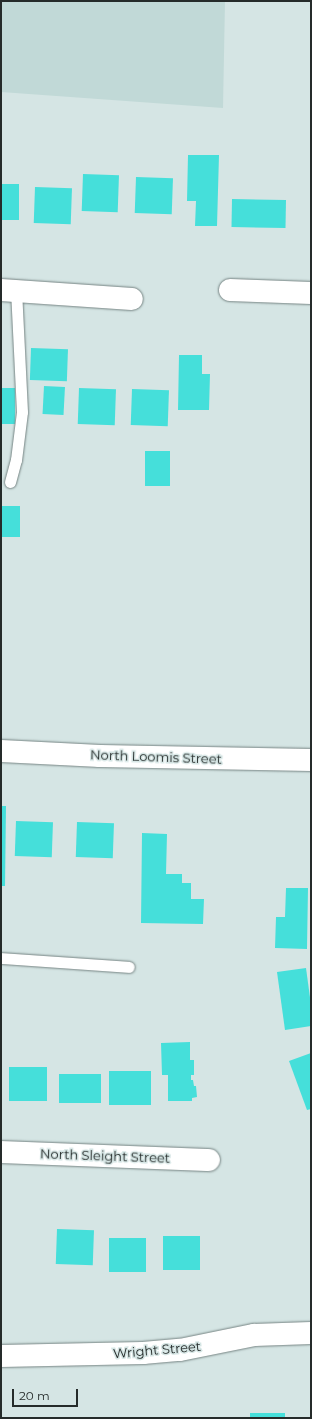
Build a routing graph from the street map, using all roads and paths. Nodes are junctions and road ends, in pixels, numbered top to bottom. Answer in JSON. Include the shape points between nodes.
{"nodes":[{"id":1,"x":8,"y":290,"type":"edge"},
{"id":2,"x":230,"y":290,"type":"dead end"},
{"id":3,"x":311,"y":293,"type":"edge"},
{"id":4,"x":132,"y":299,"type":"dead end"},
{"id":5,"x":10,"y":482,"type":"dead end"},
{"id":6,"x":1,"y":751,"type":"edge"},
{"id":7,"x":311,"y":760,"type":"edge"},
{"id":8,"x":1,"y":958,"type":"edge"},
{"id":9,"x":129,"y":967,"type":"dead end"},
{"id":10,"x":1,"y":1152,"type":"edge"},
{"id":11,"x":209,"y":1160,"type":"dead end"},
{"id":12,"x":311,"y":1333,"type":"edge"},
{"id":13,"x":1,"y":1356,"type":"edge"}],
"edges":[{"from":1,"to":4,"type":"street"},
{"from":1,"to":5,"type":"lane","via":[[22,412],[16,460]]},
{"from":2,"to":3,"type":"street"},
{"from":6,"to":7,"type":"street","name":"North Loomis Street","via":[[100,756]]},
{"from":8,"to":9,"type":"lane"},
{"from":10,"to":11,"type":"street","name":"North Sleight Street"},
{"from":12,"to":13,"type":"street","name":"Wright Street","via":[[254,1335],[180,1350],[143,1353]]}]}
